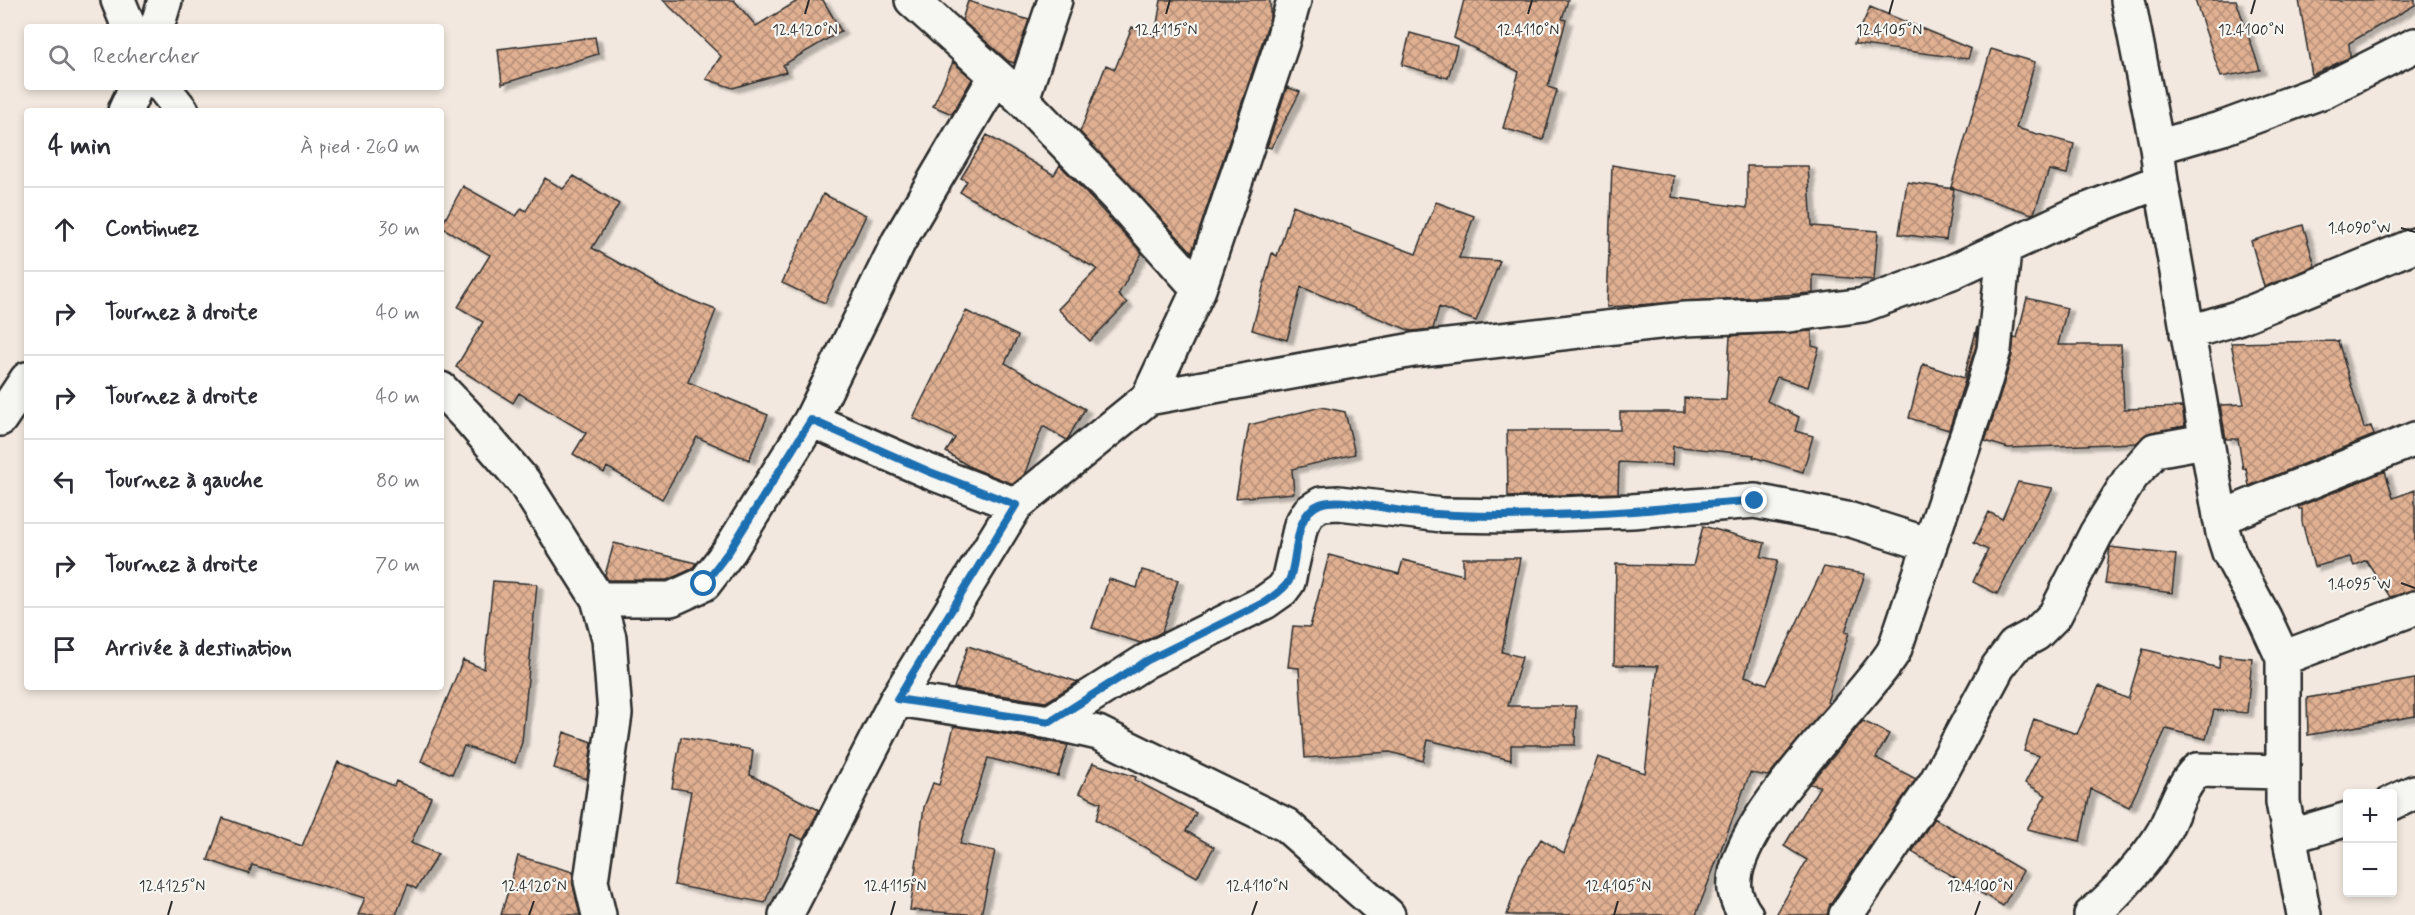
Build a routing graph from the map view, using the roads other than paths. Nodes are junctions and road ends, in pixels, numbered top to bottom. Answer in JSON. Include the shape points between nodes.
{"nodes":[{"id":1,"x":118,"y":0,"type":"edge"},
{"id":2,"x":165,"y":0,"type":"edge"},
{"id":3,"x":912,"y":0,"type":"edge"},
{"id":4,"x":1055,"y":0,"type":"edge"},
{"id":5,"x":1294,"y":0,"type":"edge"},
{"id":6,"x":2128,"y":0,"type":"edge"},
{"id":7,"x":128,"y":24,"type":"edge"},
{"id":8,"x":158,"y":24,"type":"edge"},
{"id":9,"x":2415,"y":45,"type":"edge"},
{"id":10,"x":996,"y":76,"type":"junction"},
{"id":11,"x":135,"y":90,"type":"edge"},
{"id":12,"x":165,"y":90,"type":"edge"},
{"id":13,"x":1022,"y":99,"type":"junction"},
{"id":14,"x":126,"y":108,"type":"edge"},
{"id":15,"x":180,"y":108,"type":"edge"},
{"id":16,"x":2157,"y":147,"type":"junction"},
{"id":17,"x":2161,"y":181,"type":"junction"},
{"id":18,"x":2415,"y":245,"type":"edge"},
{"id":19,"x":2004,"y":250,"type":"junction"},
{"id":20,"x":1199,"y":289,"type":"junction"},
{"id":21,"x":2187,"y":333,"type":"junction"},
{"id":22,"x":24,"y":383,"type":"edge"},
{"id":23,"x":444,"y":392,"type":"edge"},
{"id":24,"x":1148,"y":398,"type":"junction"},
{"id":25,"x":0,"y":419,"type":"edge"},
{"id":26,"x":811,"y":420,"type":"junction"},
{"id":27,"x":2415,"y":439,"type":"edge"},
{"id":28,"x":2205,"y":441,"type":"junction"},
{"id":29,"x":1016,"y":505,"type":"junction"},
{"id":30,"x":2220,"y":518,"type":"junction"},
{"id":31,"x":1930,"y":545,"type":"junction"},
{"id":32,"x":598,"y":599,"type":"junction"},
{"id":33,"x":2415,"y":608,"type":"edge"},
{"id":34,"x":2283,"y":658,"type":"junction"},
{"id":35,"x":897,"y":699,"type":"junction"},
{"id":36,"x":1050,"y":722,"type":"junction"},
{"id":37,"x":2282,"y":772,"type":"junction"},
{"id":38,"x":2415,"y":792,"type":"edge"},
{"id":39,"x":2397,"y":801,"type":"edge"},
{"id":40,"x":2343,"y":820,"type":"edge"},
{"id":41,"x":2291,"y":836,"type":"junction"},
{"id":42,"x":599,"y":915,"type":"edge"},
{"id":43,"x":786,"y":915,"type":"edge"},
{"id":44,"x":1388,"y":915,"type":"edge"},
{"id":45,"x":1746,"y":915,"type":"edge"},
{"id":46,"x":1846,"y":915,"type":"edge"},
{"id":47,"x":2091,"y":915,"type":"edge"},
{"id":48,"x":2304,"y":915,"type":"edge"}],
"edges":[{"from":1,"to":7,"type":"street"},
{"from":2,"to":8,"type":"street"},
{"from":3,"to":10,"type":"street"},
{"from":4,"to":13,"type":"street"},
{"from":5,"to":20,"type":"street"},
{"from":6,"to":16,"type":"street"},
{"from":9,"to":16,"type":"street","via":[[2324,91]]},
{"from":10,"to":13,"type":"street"},
{"from":10,"to":26,"type":"street","via":[[899,241]]},
{"from":11,"to":14,"type":"street"},
{"from":12,"to":15,"type":"street"},
{"from":13,"to":20,"type":"street"},
{"from":16,"to":17,"type":"street"},
{"from":17,"to":19,"type":"street","via":[[2079,213]]},
{"from":17,"to":21,"type":"street"},
{"from":18,"to":21,"type":"street","via":[[2240,317]]},
{"from":19,"to":24,"type":"street","via":[[1863,304],[1789,315],[1685,319],[1413,350]]},
{"from":19,"to":31,"type":"street","via":[[1994,350]]},
{"from":20,"to":24,"type":"street"},
{"from":21,"to":28,"type":"street"},
{"from":22,"to":25,"type":"street"},
{"from":23,"to":32,"type":"street","via":[[524,482]]},
{"from":24,"to":29,"type":"street"},
{"from":26,"to":29,"type":"street"},
{"from":26,"to":32,"type":"street","via":[[730,550],[704,584],[671,599]]},
{"from":27,"to":30,"type":"street"},
{"from":28,"to":30,"type":"street"},
{"from":28,"to":46,"type":"street","via":[[2155,450],[2131,477],[2096,534],[2055,615],[2036,634],[2014,646],[1998,667],[1936,782]]},
{"from":29,"to":35,"type":"street"},
{"from":30,"to":34,"type":"street","via":[[2229,552]]},
{"from":31,"to":36,"type":"street","via":[[1851,520],[1755,501],[1509,516],[1442,515],[1321,504],[1309,512],[1301,525],[1288,582],[1282,590],[1146,661]]},
{"from":31,"to":45,"type":"street","via":[[1890,658],[1881,673],[1797,770],[1764,813],[1744,849],[1736,871],[1735,890]]},
{"from":32,"to":42,"type":"street","via":[[609,638],[615,714],[591,881]]},
{"from":33,"to":34,"type":"street"},
{"from":34,"to":37,"type":"street"},
{"from":35,"to":36,"type":"street"},
{"from":35,"to":43,"type":"street"},
{"from":36,"to":44,"type":"street","via":[[1098,733],[1286,825]]},
{"from":37,"to":41,"type":"street","via":[[2283,802]]},
{"from":37,"to":47,"type":"street","via":[[2198,770],[2187,780],[2151,850]]},
{"from":38,"to":39,"type":"street"},
{"from":40,"to":41,"type":"street"},
{"from":41,"to":48,"type":"street"}]}
